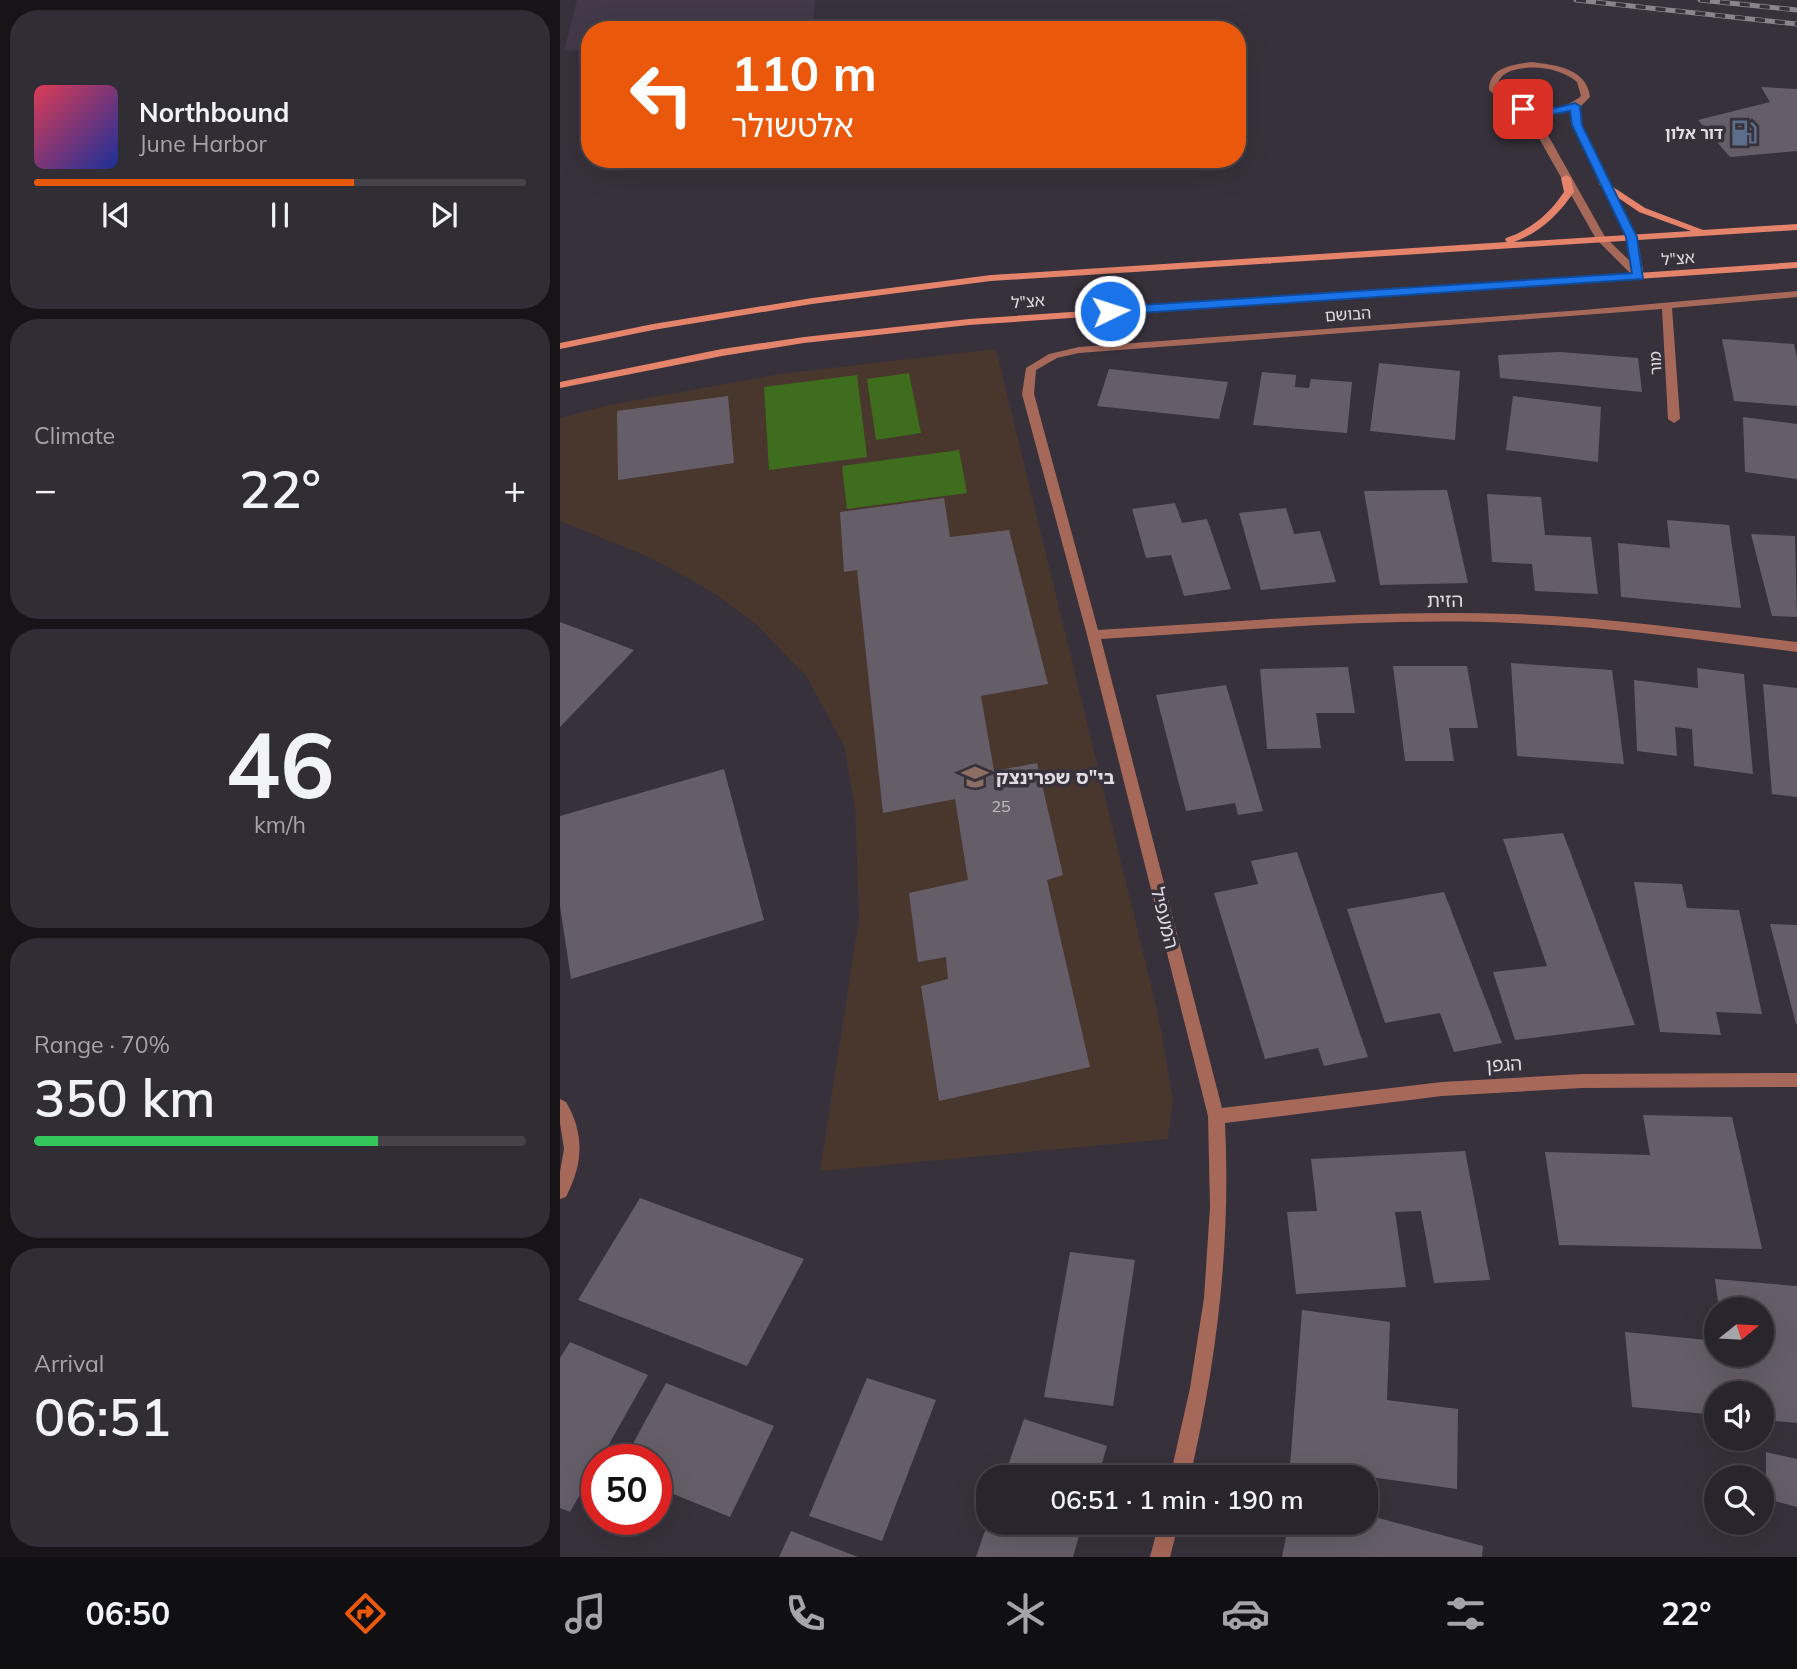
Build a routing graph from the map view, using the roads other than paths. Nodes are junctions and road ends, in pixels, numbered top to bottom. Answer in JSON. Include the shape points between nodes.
{"nodes":[{"id":1,"x":1509,"y":104,"type":"junction"},
{"id":2,"x":1575,"y":106,"type":"junction"},
{"id":3,"x":1566,"y":178,"type":"junction"},
{"id":4,"x":1604,"y":184,"type":"junction"},
{"id":5,"x":1797,"y":227,"type":"edge"},
{"id":6,"x":1710,"y":233,"type":"junction"},
{"id":7,"x":1632,"y":237,"type":"junction"},
{"id":8,"x":1601,"y":239,"type":"junction"},
{"id":9,"x":1492,"y":246,"type":"junction"},
{"id":10,"x":1797,"y":265,"type":"edge"},
{"id":11,"x":1639,"y":276,"type":"junction"},
{"id":12,"x":1797,"y":294,"type":"edge"},
{"id":13,"x":1667,"y":305,"type":"junction"},
{"id":14,"x":560,"y":346,"type":"edge"},
{"id":15,"x":1031,"y":368,"type":"joint"},
{"id":16,"x":560,"y":385,"type":"edge"},
{"id":17,"x":1674,"y":419,"type":"dead end"},
{"id":18,"x":1093,"y":635,"type":"junction"},
{"id":19,"x":1797,"y":648,"type":"edge"},
{"id":20,"x":1797,"y":1080,"type":"edge"},
{"id":21,"x":563,"y":1112,"type":"edge"},
{"id":22,"x":1216,"y":1116,"type":"junction"},
{"id":23,"x":560,"y":1191,"type":"edge"},
{"id":24,"x":1184,"y":1465,"type":"edge"},
{"id":25,"x":1166,"y":1535,"type":"edge"},
{"id":26,"x":1160,"y":1557,"type":"edge"}],
"edges":[{"from":1,"to":2,"type":"street","via":[[1539,111]]},
{"from":1,"to":2,"type":"street","via":[[1493,90],[1492,83],[1504,70],[1531,65],[1561,70],[1582,82],[1586,97]]},
{"from":1,"to":3,"type":"street","via":[[1535,124]]},
{"from":2,"to":4,"type":"street","via":[[1577,125]]},
{"from":3,"to":8,"type":"street"},
{"from":3,"to":9,"type":"main road","via":[[1569,192],[1543,225]]},
{"from":4,"to":6,"type":"main road","via":[[1650,214]]},
{"from":4,"to":7,"type":"street"},
{"from":5,"to":6,"type":"main road","name":"אצ\"ל"},
{"from":6,"to":7,"type":"main road","name":"אצ\"ל"},
{"from":7,"to":8,"type":"main road","name":"אצ\"ל"},
{"from":7,"to":11,"type":"street"},
{"from":8,"to":9,"type":"main road","name":"אצ\"ל"},
{"from":8,"to":11,"type":"street"},
{"from":9,"to":14,"type":"main road","name":"אצ\"ל","via":[[991,278],[813,301]]},
{"from":10,"to":11,"type":"main road","name":"אצ\"ל"},
{"from":11,"to":16,"type":"main road","name":"אצ\"ל","via":[[1110,311],[819,337]]},
{"from":12,"to":13,"type":"street","name":"הבושם"},
{"from":13,"to":15,"type":"street","name":"הבושם","via":[[1080,350],[1053,356]]},
{"from":13,"to":17,"type":"street","name":"מור"},
{"from":15,"to":18,"type":"street","name":"המעפיל","via":[[1027,394]]},
{"from":18,"to":19,"type":"street","name":"הזית","via":[[1491,619],[1570,621]]},
{"from":18,"to":22,"type":"street","name":"המעפיל"},
{"from":20,"to":22,"type":"street","name":"הגפן","via":[[1582,1080],[1455,1088]]},
{"from":21,"to":23,"type":"street","via":[[572,1137],[572,1160]]},
{"from":22,"to":24,"type":"street","name":"המעפיל","via":[[1218,1196],[1210,1325]]},
{"from":25,"to":26,"type":"street"}]}
